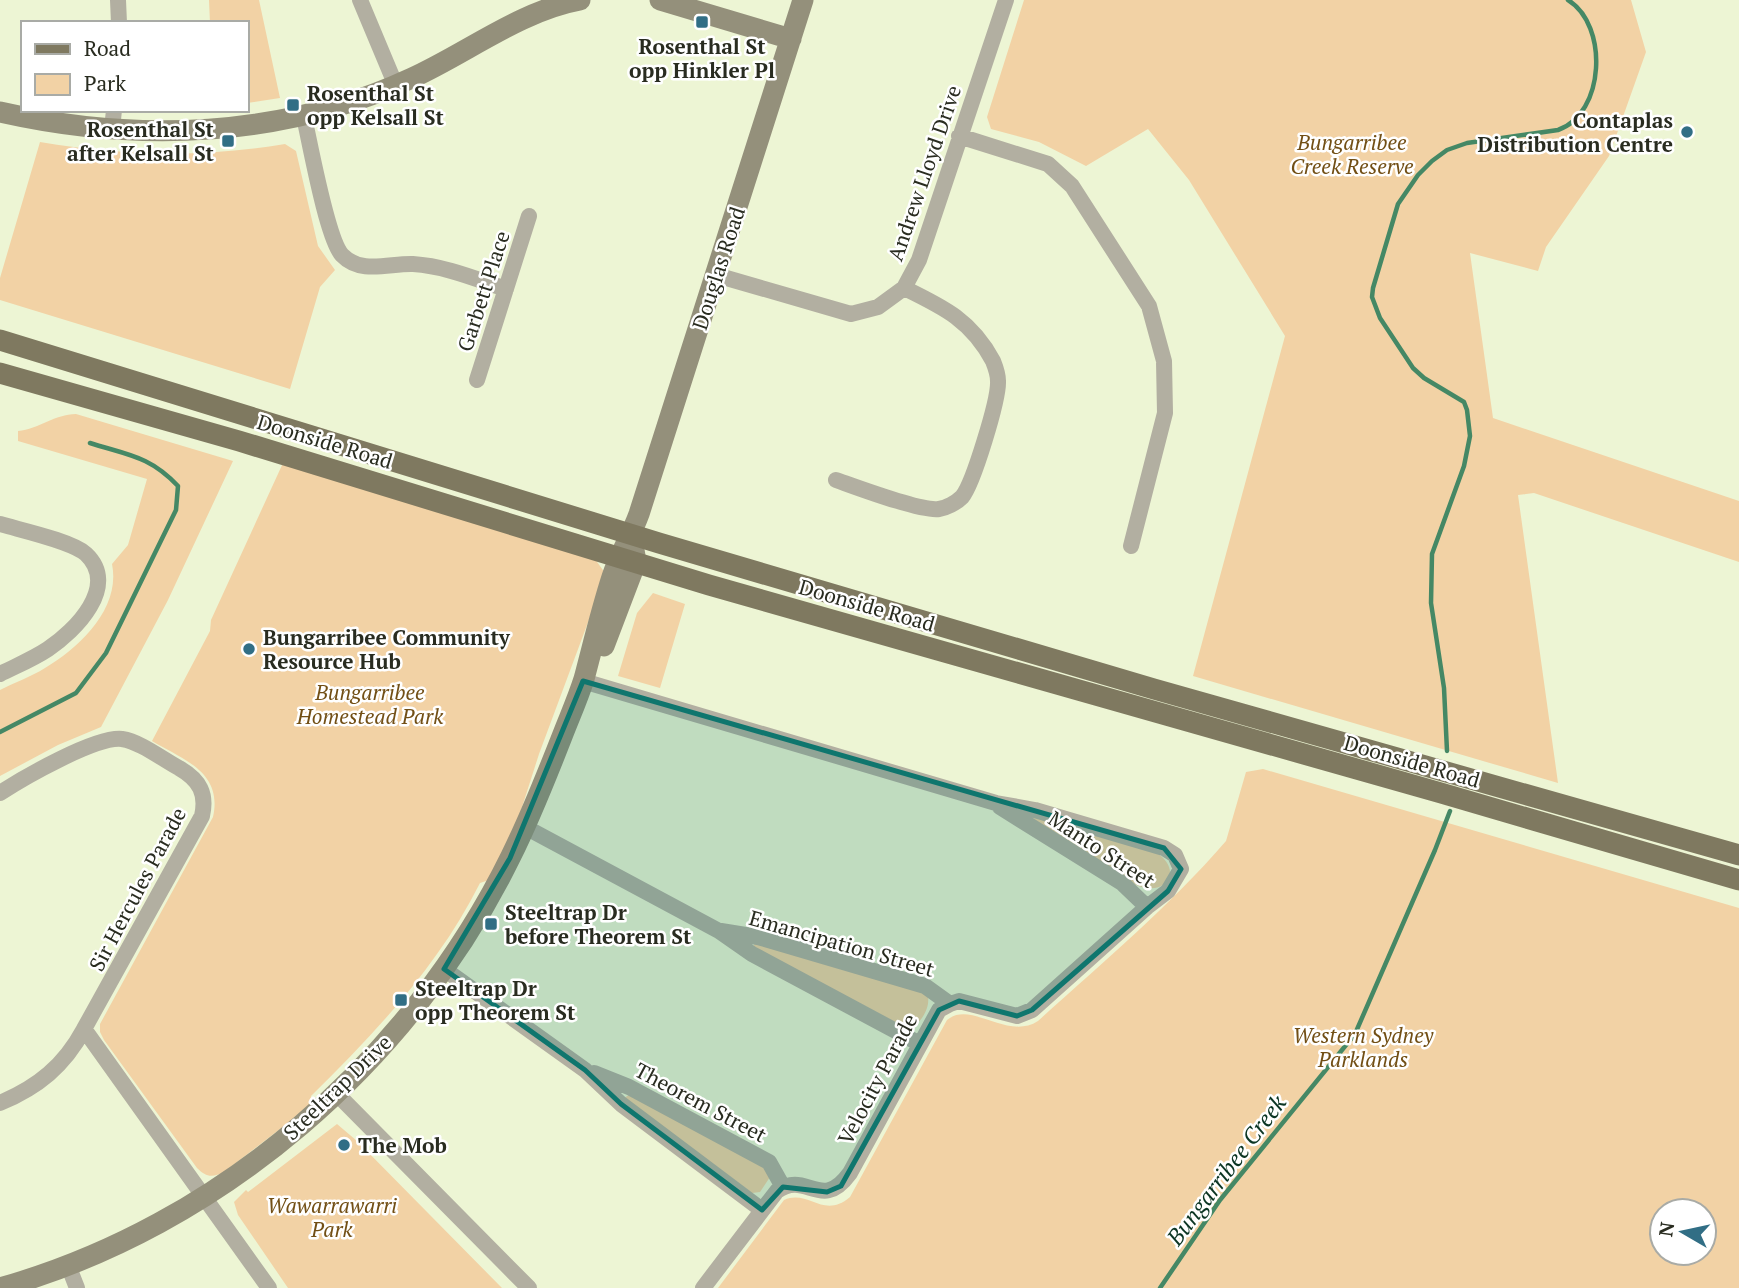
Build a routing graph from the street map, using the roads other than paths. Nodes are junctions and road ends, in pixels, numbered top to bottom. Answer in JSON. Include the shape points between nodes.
{"nodes":[{"id":1,"x":118,"y":0,"type":"edge"},
{"id":2,"x":360,"y":0,"type":"edge"},
{"id":3,"x":580,"y":0,"type":"edge"},
{"id":4,"x":660,"y":0,"type":"edge"},
{"id":5,"x":803,"y":0,"type":"edge"},
{"id":6,"x":1006,"y":0,"type":"edge"},
{"id":7,"x":119,"y":21,"type":"edge"},
{"id":8,"x":791,"y":38,"type":"junction"},
{"id":9,"x":396,"y":86,"type":"junction"},
{"id":10,"x":0,"y":111,"type":"edge"},
{"id":11,"x":304,"y":117,"type":"junction"},
{"id":12,"x":113,"y":120,"type":"edge"},
{"id":13,"x":959,"y":136,"type":"junction"},
{"id":14,"x":529,"y":216,"type":"dead end"},
{"id":15,"x":716,"y":275,"type":"junction"},
{"id":16,"x":904,"y":288,"type":"junction"},
{"id":17,"x":506,"y":289,"type":"junction"},
{"id":18,"x":0,"y":340,"type":"edge"},
{"id":19,"x":0,"y":373,"type":"edge"},
{"id":20,"x":477,"y":380,"type":"dead end"},
{"id":21,"x":836,"y":480,"type":"dead end"},
{"id":22,"x":0,"y":524,"type":"edge"},
{"id":23,"x":632,"y":535,"type":"junction"},
{"id":24,"x":1131,"y":546,"type":"dead end"},
{"id":25,"x":627,"y":559,"type":"junction"},
{"id":26,"x":0,"y":674,"type":"edge"},
{"id":27,"x":583,"y":681,"type":"junction"},
{"id":28,"x":0,"y":793,"type":"edge"},
{"id":29,"x":996,"y":803,"type":"junction"},
{"id":30,"x":525,"y":827,"type":"junction"},
{"id":31,"x":1739,"y":855,"type":"edge"},
{"id":32,"x":1739,"y":880,"type":"edge"},
{"id":33,"x":1147,"y":907,"type":"junction"},
{"id":34,"x":719,"y":931,"type":"junction"},
{"id":35,"x":444,"y":969,"type":"junction"},
{"id":36,"x":950,"y":1003,"type":"junction"},
{"id":37,"x":84,"y":1029,"type":"junction"},
{"id":38,"x":920,"y":1044,"type":"junction"},
{"id":39,"x":585,"y":1070,"type":"junction"},
{"id":40,"x":336,"y":1093,"type":"junction"},
{"id":41,"x":0,"y":1103,"type":"edge"},
{"id":42,"x":783,"y":1187,"type":"junction"},
{"id":43,"x":203,"y":1196,"type":"junction"},
{"id":44,"x":762,"y":1210,"type":"junction"},
{"id":45,"x":68,"y":1265,"type":"junction"},
{"id":46,"x":0,"y":1288,"type":"edge"},
{"id":47,"x":76,"y":1288,"type":"edge"},
{"id":48,"x":270,"y":1288,"type":"edge"},
{"id":49,"x":529,"y":1288,"type":"edge"},
{"id":50,"x":704,"y":1288,"type":"edge"}],
"edges":[{"from":1,"to":7,"type":"street"},
{"from":2,"to":9,"type":"street"},
{"from":3,"to":9,"type":"street","via":[[535,14]]},
{"from":4,"to":8,"type":"street"},
{"from":5,"to":8,"type":"street","name":"Douglas Road"},
{"from":6,"to":13,"type":"street","name":"Andrew Lloyd Drive"},
{"from":8,"to":15,"type":"street","name":"Douglas Road"},
{"from":9,"to":11,"type":"street"},
{"from":10,"to":12,"type":"street"},
{"from":11,"to":12,"type":"street","via":[[205,130]]},
{"from":11,"to":17,"type":"street","via":[[333,240],[348,260],[363,267],[429,266]]},
{"from":13,"to":16,"type":"street","name":"Andrew Lloyd Drive","via":[[919,260]]},
{"from":13,"to":24,"type":"street","via":[[1048,164],[1072,186],[1149,306],[1164,361],[1165,413]]},
{"from":14,"to":17,"type":"street","name":"Garbett Place"},
{"from":15,"to":16,"type":"street","name":"Andrew Lloyd Drive","via":[[851,314],[878,307]]},
{"from":15,"to":23,"type":"street","name":"Douglas Road"},
{"from":16,"to":21,"type":"street","via":[[950,311],[993,362],[998,381],[996,404],[970,482],[962,497],[949,506],[929,509]]},
{"from":17,"to":20,"type":"street","name":"Garbett Place"},
{"from":18,"to":23,"type":"main road","name":"Doonside Road"},
{"from":19,"to":25,"type":"main road","name":"Doonside Road","via":[[239,440]]},
{"from":22,"to":26,"type":"street","via":[[84,552],[93,562],[99,582],[87,611],[56,643]]},
{"from":23,"to":25,"type":"street","name":"Douglas Road"},
{"from":23,"to":31,"type":"main road","name":"Doonside Road"},
{"from":25,"to":27,"type":"street","name":"Steeltrap Drive"},
{"from":25,"to":32,"type":"main road","name":"Doonside Road"},
{"from":27,"to":29,"type":"street","name":"Manto Street"},
{"from":27,"to":30,"type":"street","name":"Steeltrap Drive"},
{"from":28,"to":37,"type":"street","name":"Sir Hercules Parade","via":[[41,769],[115,738],[132,742],[188,773],[204,795],[202,816]]},
{"from":29,"to":33,"type":"street","name":"Manto Street","via":[[1122,883]]},
{"from":29,"to":33,"type":"street","name":"Manto Street","via":[[1035,810],[1175,855],[1181,869],[1178,877]]},
{"from":30,"to":34,"type":"street","name":"Emancipation Street"},
{"from":30,"to":35,"type":"street","name":"Steeltrap Drive","via":[[492,893]]},
{"from":33,"to":36,"type":"street","via":[[1024,1014]]},
{"from":34,"to":36,"type":"street","name":"Emancipation Street","via":[[758,937],[923,986]]},
{"from":34,"to":38,"type":"street","name":"Emancipation Street","via":[[752,954]]},
{"from":35,"to":39,"type":"street","name":"Theorem Street"},
{"from":35,"to":40,"type":"street","name":"Steeltrap Drive","via":[[394,1033]]},
{"from":36,"to":38,"type":"street","name":"Velocity Parade","via":[[936,1015]]},
{"from":37,"to":41,"type":"street","via":[[68,1056],[43,1081]]},
{"from":37,"to":43,"type":"street"},
{"from":38,"to":42,"type":"street","name":"Velocity Parade","via":[[841,1186],[827,1192],[800,1185]]},
{"from":39,"to":42,"type":"street","name":"Theorem Street","via":[[629,1087],[769,1162]]},
{"from":39,"to":44,"type":"street","name":"Theorem Street","via":[[621,1104]]},
{"from":40,"to":43,"type":"street","name":"Steeltrap Drive","via":[[263,1155]]},
{"from":40,"to":49,"type":"street"},
{"from":42,"to":44,"type":"street"},
{"from":43,"to":45,"type":"street","name":"Steeltrap Drive","via":[[152,1227]]},
{"from":43,"to":48,"type":"street"},
{"from":44,"to":50,"type":"street"},
{"from":45,"to":46,"type":"street","name":"Steeltrap Drive"},
{"from":45,"to":47,"type":"street"}]}
